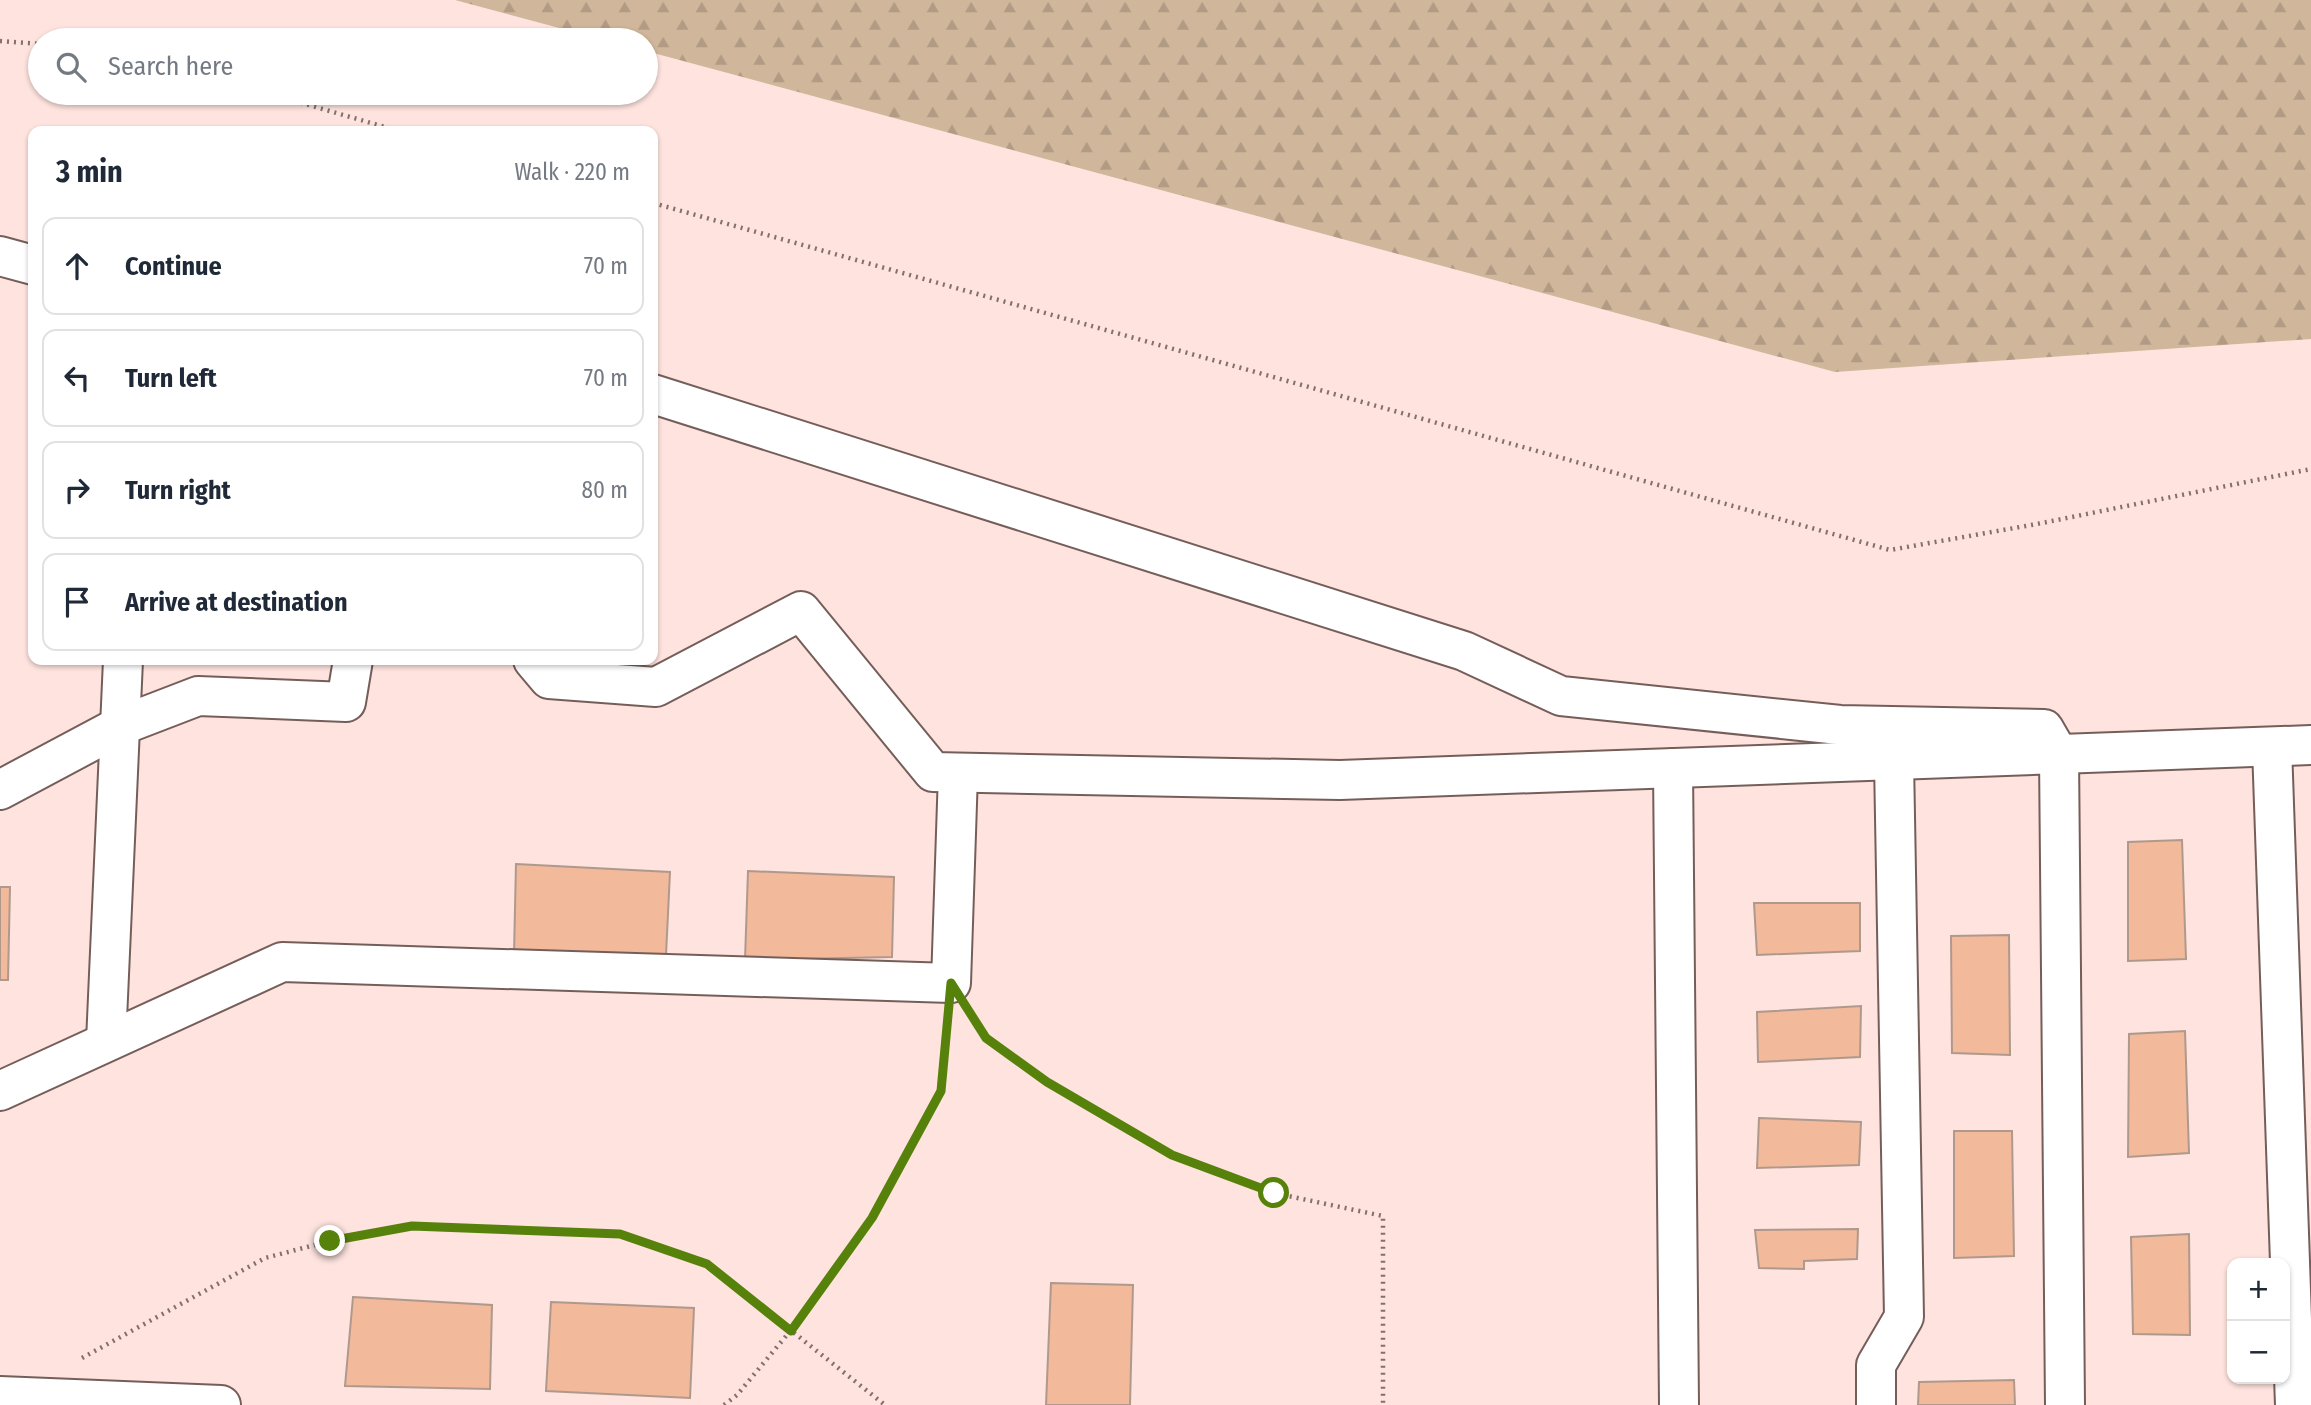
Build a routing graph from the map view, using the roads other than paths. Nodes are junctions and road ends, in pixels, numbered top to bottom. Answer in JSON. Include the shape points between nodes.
{"nodes":[{"id":1,"x":0,"y":256,"type":"edge"},
{"id":2,"x":28,"y":264,"type":"edge"},
{"id":3,"x":658,"y":396,"type":"edge"},
{"id":4,"x":123,"y":665,"type":"edge"},
{"id":5,"x":352,"y":665,"type":"edge"},
{"id":6,"x":537,"y":665,"type":"edge"},
{"id":7,"x":120,"y":726,"type":"junction"},
{"id":8,"x":2311,"y":745,"type":"edge"},
{"id":9,"x":2273,"y":747,"type":"junction"},
{"id":10,"x":2059,"y":755,"type":"junction"},
{"id":11,"x":1894,"y":761,"type":"junction"},
{"id":12,"x":1673,"y":768,"type":"junction"},
{"id":13,"x":958,"y":773,"type":"junction"},
{"id":14,"x":0,"y":790,"type":"edge"},
{"id":15,"x":106,"y":1042,"type":"junction"},
{"id":16,"x":0,"y":1091,"type":"edge"},
{"id":17,"x":0,"y":1396,"type":"edge"},
{"id":18,"x":221,"y":1405,"type":"edge"},
{"id":19,"x":1679,"y":1405,"type":"edge"},
{"id":20,"x":1876,"y":1405,"type":"edge"},
{"id":21,"x":2065,"y":1405,"type":"edge"},
{"id":22,"x":2295,"y":1405,"type":"edge"}],
"edges":[{"from":1,"to":2,"type":"lane"},
{"from":3,"to":10,"type":"lane","via":[[1464,650],[1561,696],[1840,724],[2044,729]]},
{"from":4,"to":7,"type":"lane"},
{"from":5,"to":7,"type":"lane","via":[[346,702],[198,696]]},
{"from":6,"to":13,"type":"lane","via":[[549,679],[656,687],[801,611],[933,772]]},
{"from":7,"to":14,"type":"lane"},
{"from":7,"to":15,"type":"lane"},
{"from":8,"to":9,"type":"lane"},
{"from":9,"to":10,"type":"lane"},
{"from":9,"to":22,"type":"lane"},
{"from":10,"to":11,"type":"lane"},
{"from":10,"to":21,"type":"lane"},
{"from":11,"to":12,"type":"lane"},
{"from":11,"to":20,"type":"lane","via":[[1904,1317],[1876,1365]]},
{"from":12,"to":13,"type":"lane","via":[[1340,780]]},
{"from":12,"to":19,"type":"lane"},
{"from":13,"to":15,"type":"lane","via":[[951,983],[282,962]]},
{"from":15,"to":16,"type":"lane"},
{"from":17,"to":18,"type":"lane"}]}
